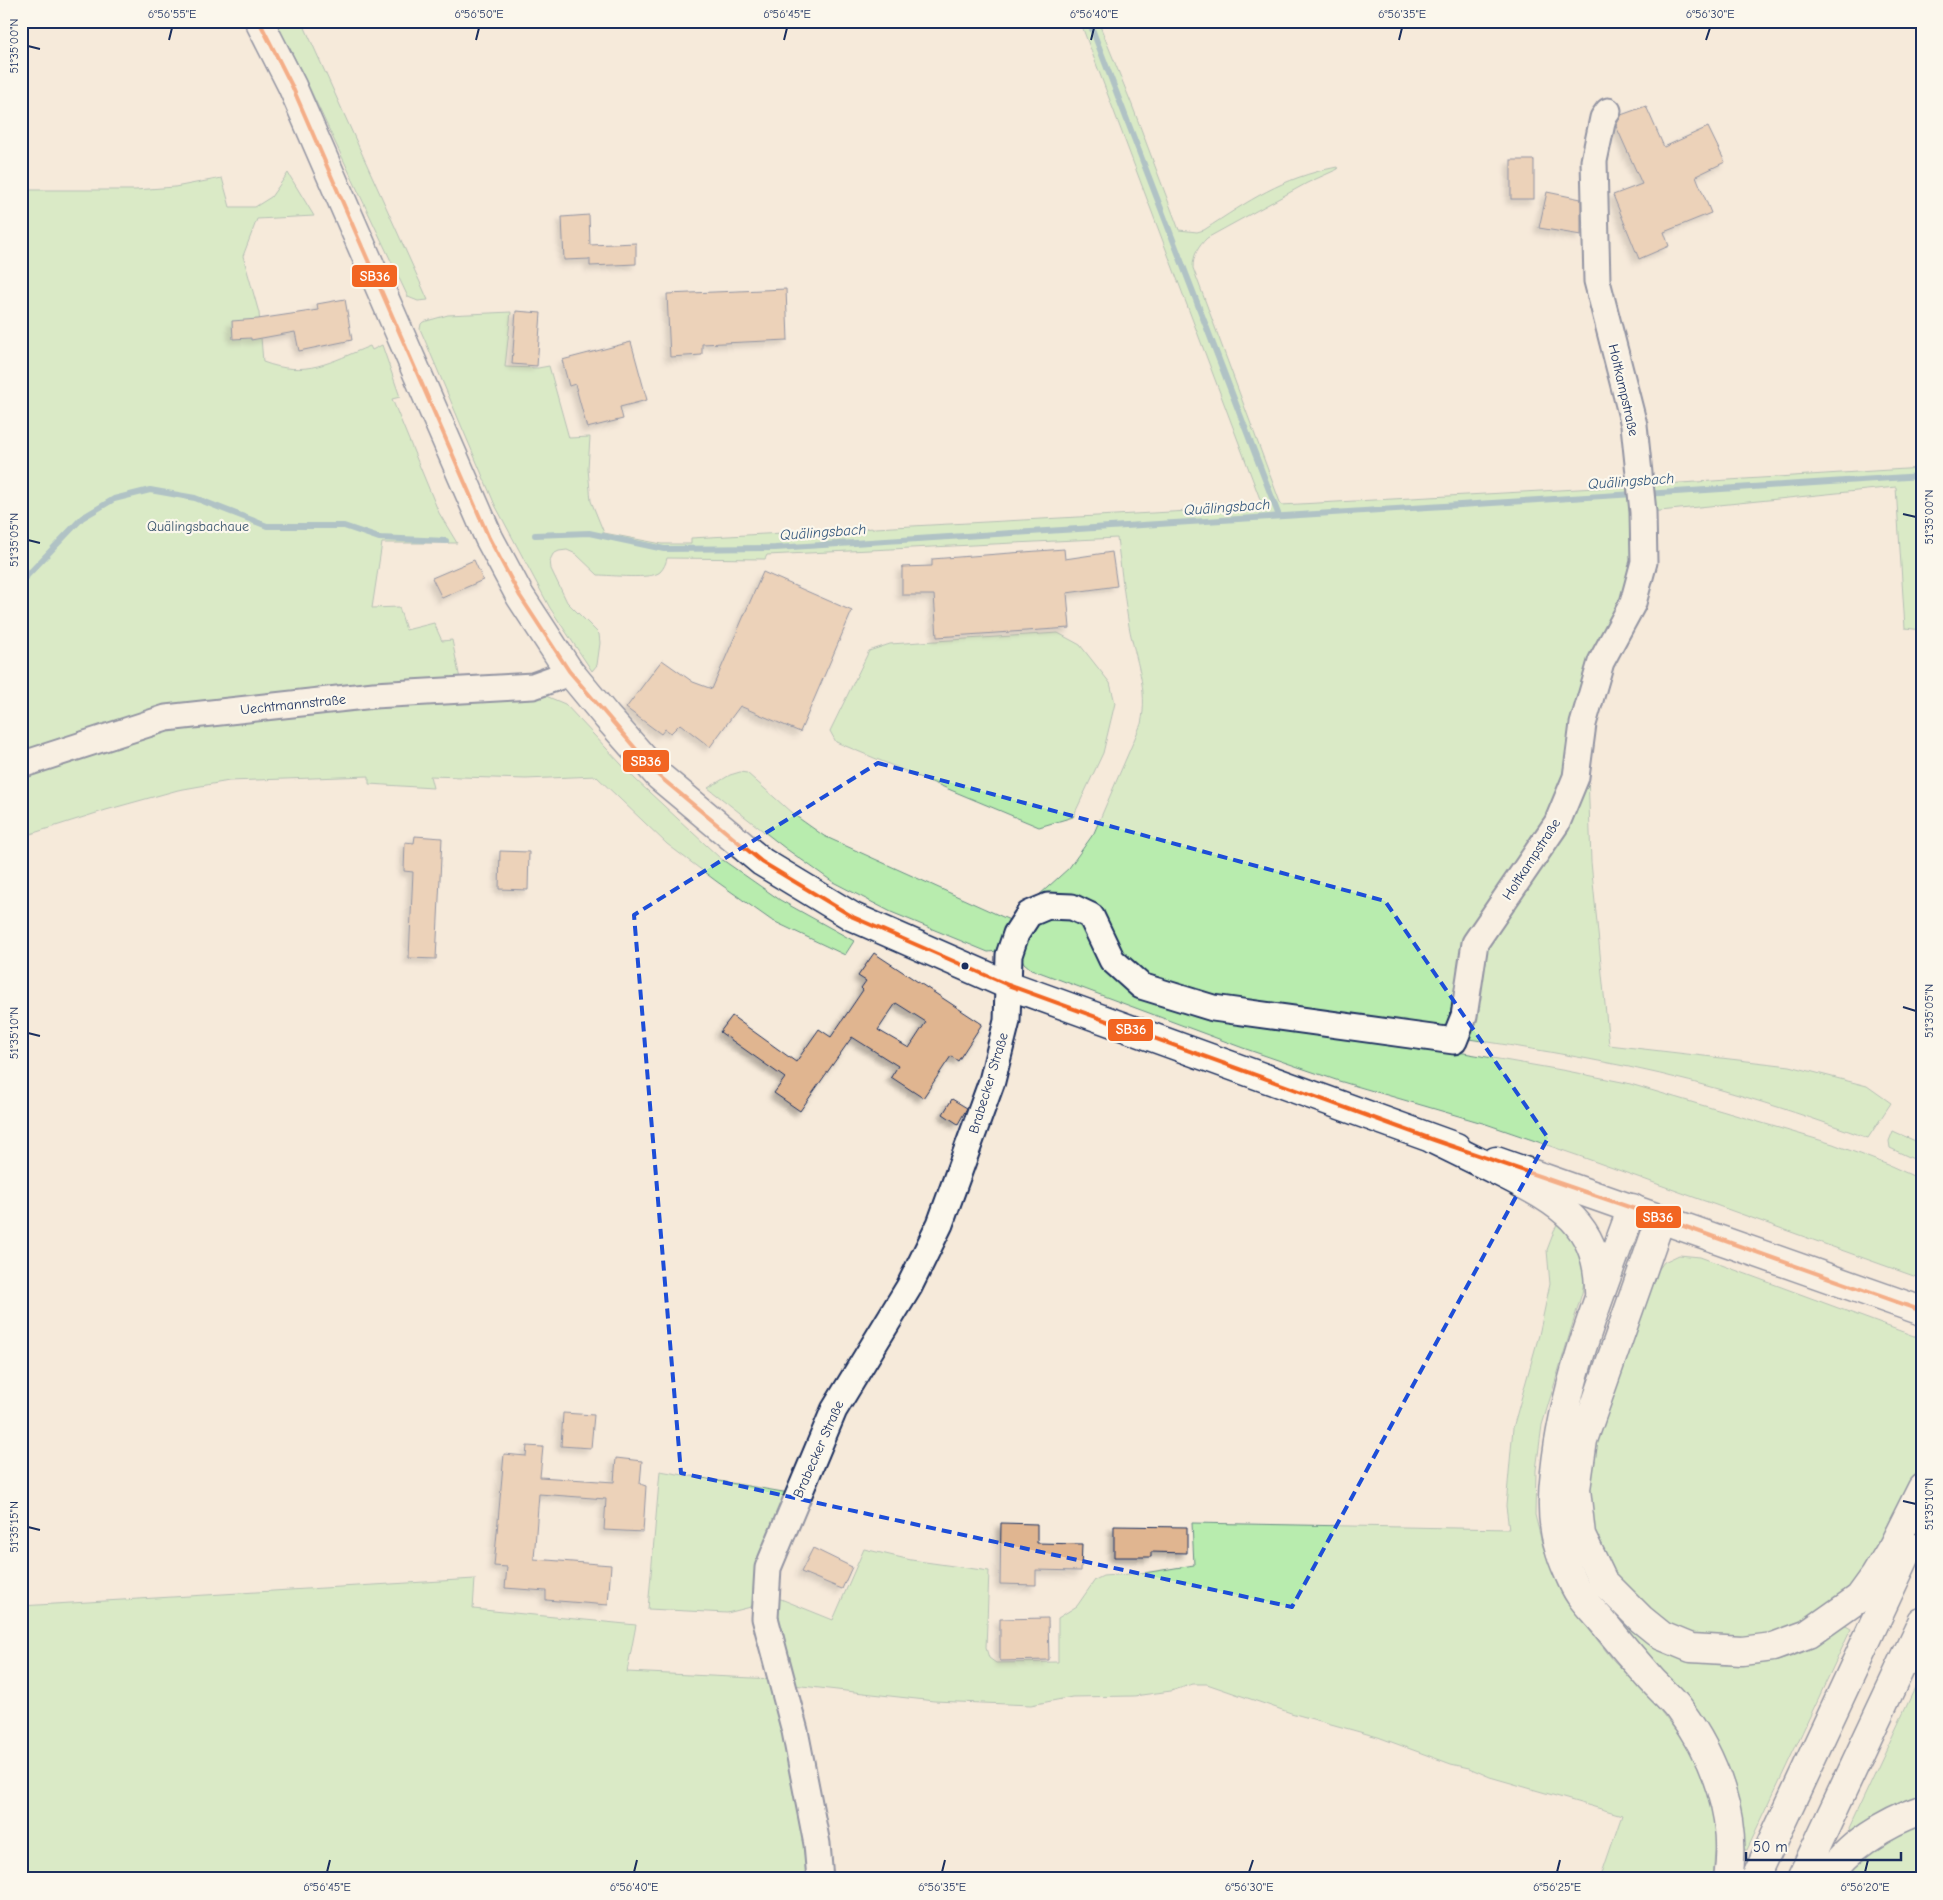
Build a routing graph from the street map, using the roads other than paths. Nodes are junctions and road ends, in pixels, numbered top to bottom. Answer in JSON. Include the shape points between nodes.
{"nodes":[{"id":1,"x":259,"y":21,"type":"edge"},
{"id":2,"x":1608,"y":111,"type":"dead end"},
{"id":3,"x":569,"y":670,"type":"junction"},
{"id":4,"x":21,"y":765,"type":"edge"},
{"id":5,"x":1008,"y":985,"type":"junction"},
{"id":6,"x":1434,"y":1140,"type":"junction"},
{"id":7,"x":1632,"y":1208,"type":"junction"},
{"id":8,"x":1661,"y":1218,"type":"junction"},
{"id":9,"x":1599,"y":1297,"type":"junction"},
{"id":10,"x":1922,"y":1311,"type":"edge"},
{"id":11,"x":1922,"y":1488,"type":"edge"},
{"id":12,"x":1922,"y":1523,"type":"edge"},
{"id":13,"x":1922,"y":1622,"type":"edge"},
{"id":14,"x":1922,"y":1810,"type":"edge"},
{"id":15,"x":820,"y":1879,"type":"edge"},
{"id":16,"x":1728,"y":1879,"type":"edge"},
{"id":17,"x":1755,"y":1879,"type":"edge"},
{"id":18,"x":1801,"y":1879,"type":"edge"},
{"id":19,"x":1827,"y":1879,"type":"edge"}],
"edges":[{"from":1,"to":3,"type":"main road","via":[[292,86],[489,538],[520,596]]},
{"from":2,"to":5,"type":"street","name":"Holtkampstraße","via":[[1603,118],[1594,161],[1597,281],[1634,425],[1643,512],[1644,562],[1632,603],[1601,662],[1582,724],[1576,777],[1557,822],[1475,943],[1464,1016],[1454,1041],[1212,1008],[1141,986],[1112,960],[1091,916],[1072,907],[1048,906],[1029,914],[1016,934],[1010,955]]},
{"from":3,"to":4,"type":"street","name":"Uechtmannstraße","via":[[533,686],[374,695],[166,718]]},
{"from":3,"to":5,"type":"main road","via":[[659,776],[762,862],[853,917]]},
{"from":5,"to":6,"type":"main road"},
{"from":5,"to":15,"type":"street","name":"Brabecker Straße","via":[[1007,1021],[992,1081],[940,1224],[909,1287],[834,1410],[768,1568],[765,1618],[795,1731],[818,1844]]},
{"from":6,"to":7,"type":"main road"},
{"from":6,"to":9,"type":"main road","via":[[1536,1191],[1574,1219],[1591,1243],[1599,1274]]},
{"from":7,"to":8,"type":"main road"},
{"from":7,"to":9,"type":"main road"},
{"from":8,"to":10,"type":"main road"},
{"from":8,"to":11,"type":"main road","via":[[1583,1440],[1576,1489],[1580,1535],[1602,1581],[1662,1636],[1691,1648],[1742,1651],[1773,1647],[1808,1634],[1859,1598],[1893,1546]]},
{"from":9,"to":16,"type":"main road","via":[[1558,1436],[1552,1495],[1558,1547],[1580,1594],[1679,1709],[1708,1756],[1725,1803],[1730,1833]]},
{"from":12,"to":17,"type":"main road"},
{"from":13,"to":18,"type":"main road"},
{"from":14,"to":19,"type":"main road","via":[[1900,1818],[1864,1839]]}]}
